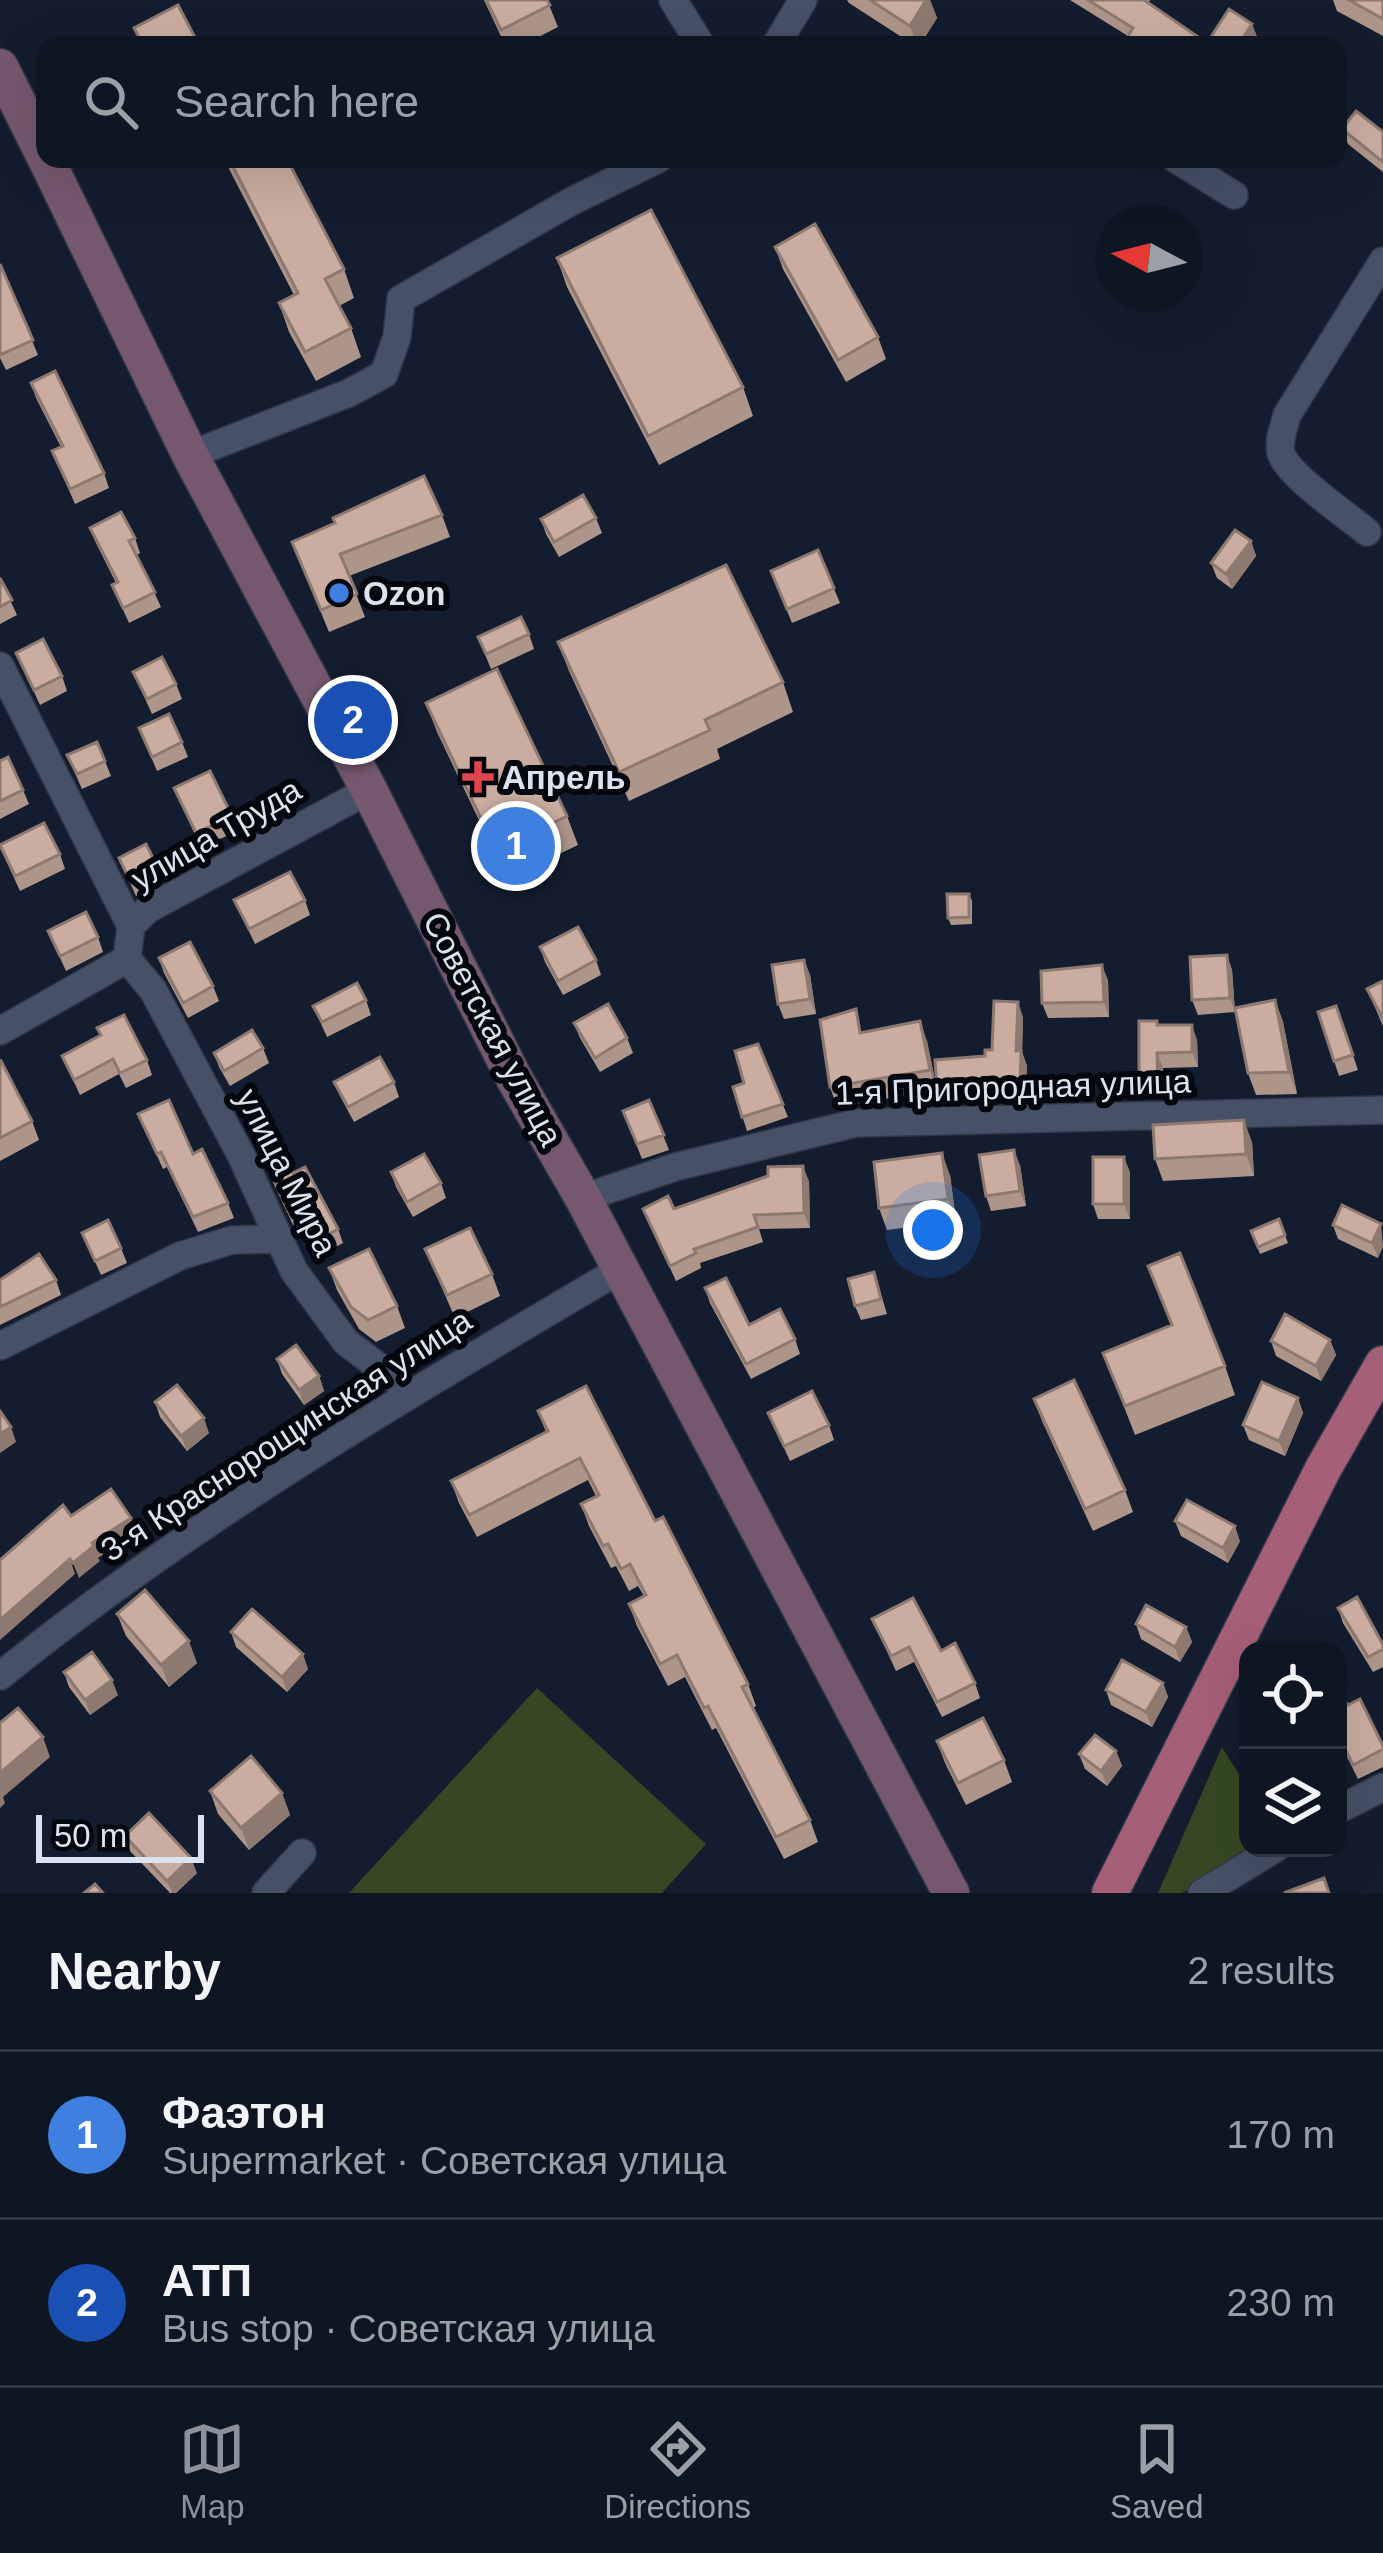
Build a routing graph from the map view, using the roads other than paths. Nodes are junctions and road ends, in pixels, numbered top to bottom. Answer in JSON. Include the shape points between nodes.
{"nodes":[{"id":1,"x":673,"y":0,"type":"edge"},
{"id":2,"x":802,"y":0,"type":"edge"},
{"id":3,"x":695,"y":36,"type":"edge"},
{"id":4,"x":781,"y":36,"type":"edge"},
{"id":5,"x":0,"y":67,"type":"edge"},
{"id":6,"x":36,"y":140,"type":"edge"},
{"id":7,"x":50,"y":168,"type":"edge"},
{"id":8,"x":640,"y":168,"type":"edge"},
{"id":9,"x":1190,"y":168,"type":"edge"},
{"id":10,"x":1234,"y":195,"type":"dead end"},
{"id":11,"x":1383,"y":261,"type":"edge"},
{"id":12,"x":190,"y":455,"type":"junction"},
{"id":13,"x":1366,"y":532,"type":"dead end"},
{"id":14,"x":0,"y":666,"type":"edge"},
{"id":15,"x":369,"y":790,"type":"junction"},
{"id":16,"x":131,"y":926,"type":"junction"},
{"id":17,"x":127,"y":959,"type":"junction"},
{"id":18,"x":0,"y":1031,"type":"edge"},
{"id":19,"x":1383,"y":1110,"type":"edge"},
{"id":20,"x":583,"y":1198,"type":"junction"},
{"id":21,"x":278,"y":1239,"type":"junction"},
{"id":22,"x":621,"y":1269,"type":"junction"},
{"id":23,"x":0,"y":1346,"type":"edge"},
{"id":24,"x":1383,"y":1364,"type":"edge"},
{"id":25,"x":412,"y":1392,"type":"junction"},
{"id":26,"x":0,"y":1676,"type":"edge"},
{"id":27,"x":1383,"y":1787,"type":"edge"},
{"id":28,"x":1347,"y":1805,"type":"edge"},
{"id":29,"x":302,"y":1852,"type":"dead end"},
{"id":30,"x":1261,"y":1857,"type":"edge"},
{"id":31,"x":266,"y":1893,"type":"edge"},
{"id":32,"x":951,"y":1893,"type":"edge"},
{"id":33,"x":1110,"y":1893,"type":"edge"},
{"id":34,"x":1202,"y":1893,"type":"edge"}],
"edges":[{"from":1,"to":3,"type":"street"},
{"from":2,"to":4,"type":"street"},
{"from":5,"to":6,"type":"street","name":"Советская улица"},
{"from":7,"to":12,"type":"street","name":"Советская улица"},
{"from":8,"to":12,"type":"street","via":[[401,299],[383,374]]},
{"from":9,"to":10,"type":"street"},
{"from":11,"to":13,"type":"street","via":[[1281,435],[1289,467]]},
{"from":12,"to":15,"type":"street","name":"Советская улица"},
{"from":14,"to":16,"type":"street"},
{"from":15,"to":16,"type":"street","name":"улица Труда","via":[[148,909]]},
{"from":15,"to":20,"type":"street","name":"Советская улица"},
{"from":16,"to":17,"type":"street","name":"улица Труда"},
{"from":17,"to":18,"type":"street"},
{"from":17,"to":21,"type":"street","name":"улица Мира","via":[[154,991]]},
{"from":19,"to":20,"type":"street","name":"1-я Пригородная улица","via":[[856,1123]]},
{"from":20,"to":22,"type":"street","name":"Советская улица"},
{"from":21,"to":23,"type":"street","via":[[232,1240],[180,1256]]},
{"from":21,"to":25,"type":"street","name":"улица Мира","via":[[346,1342]]},
{"from":22,"to":25,"type":"street","name":"3-я Краснорощинская улица"},
{"from":22,"to":32,"type":"street","name":"Советская улица"},
{"from":24,"to":33,"type":"main road"},
{"from":25,"to":26,"type":"street","name":"3-я Краснорощинская улица","via":[[141,1567]]},
{"from":27,"to":28,"type":"street"},
{"from":29,"to":31,"type":"street"},
{"from":30,"to":34,"type":"street"}]}
